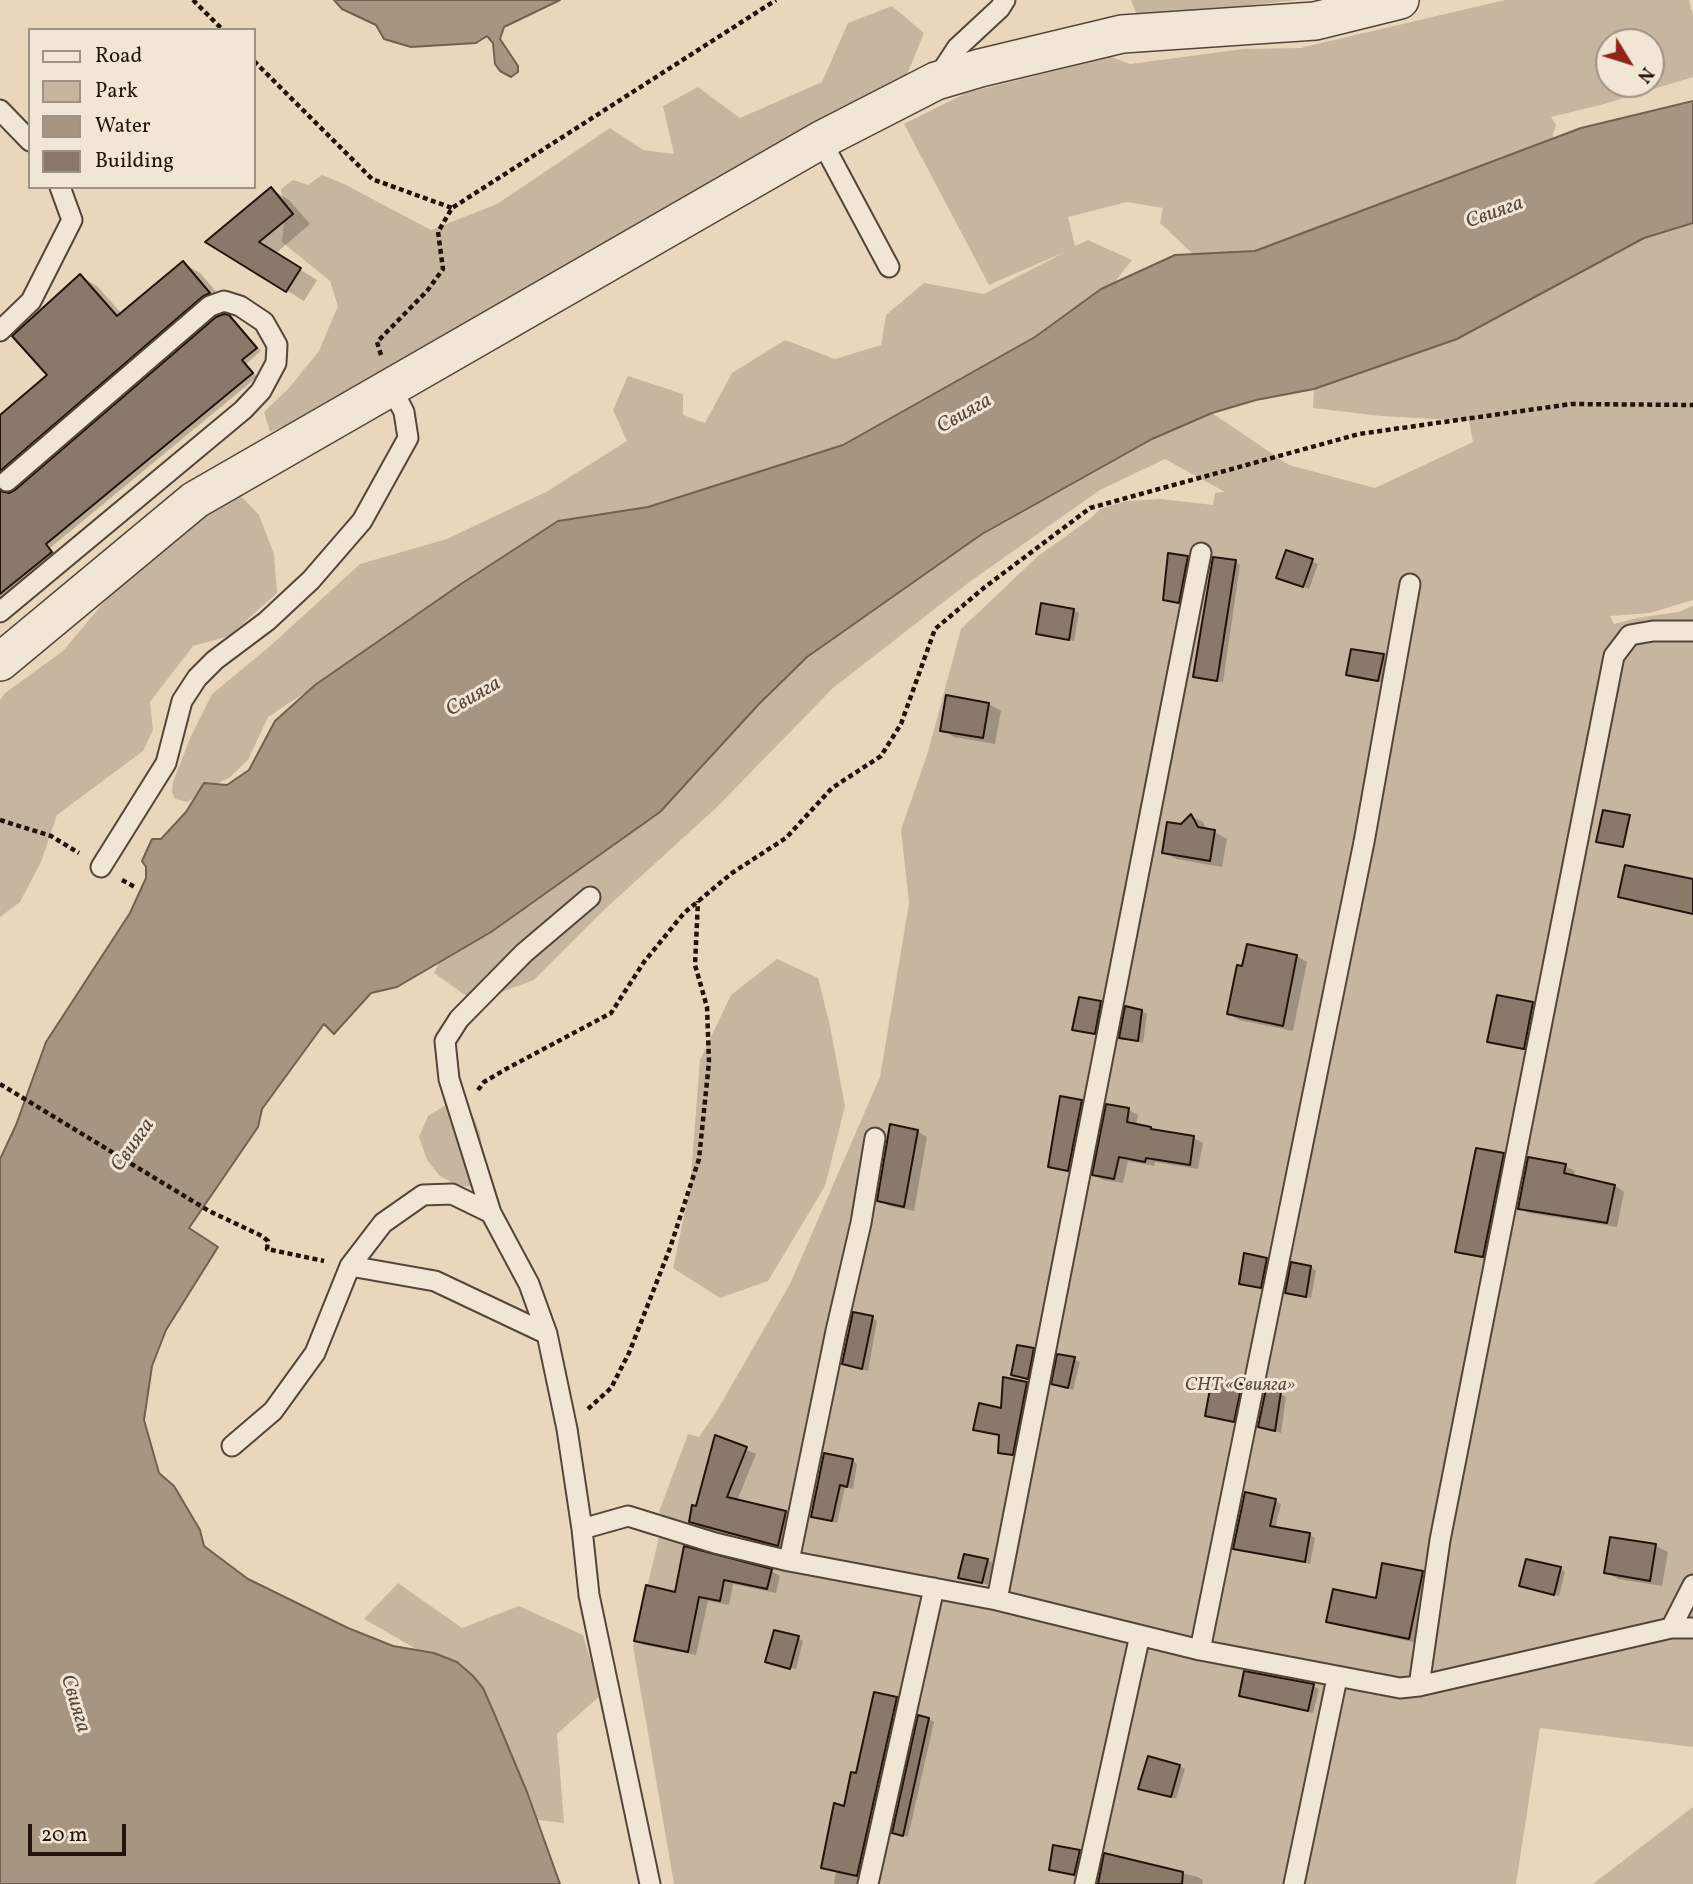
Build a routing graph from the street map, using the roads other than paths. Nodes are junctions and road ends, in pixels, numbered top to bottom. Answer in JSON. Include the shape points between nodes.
{"nodes":[{"id":1,"x":1005,"y":0,"type":"edge"},
{"id":2,"x":1400,"y":0,"type":"edge"},
{"id":3,"x":936,"y":81,"type":"junction"},
{"id":4,"x":0,"y":110,"type":"edge"},
{"id":5,"x":28,"y":139,"type":"edge"},
{"id":6,"x":821,"y":140,"type":"junction"},
{"id":7,"x":61,"y":189,"type":"edge"},
{"id":8,"x":889,"y":267,"type":"dead end"},
{"id":9,"x":0,"y":331,"type":"edge"},
{"id":10,"x":391,"y":387,"type":"junction"},
{"id":11,"x":7,"y":481,"type":"dead end"},
{"id":12,"x":1201,"y":553,"type":"dead end"},
{"id":13,"x":1410,"y":584,"type":"dead end"},
{"id":14,"x":0,"y":612,"type":"edge"},
{"id":15,"x":1693,"y":631,"type":"edge"},
{"id":16,"x":0,"y":662,"type":"edge"},
{"id":17,"x":102,"y":867,"type":"road end"},
{"id":18,"x":590,"y":897,"type":"dead end"},
{"id":19,"x":875,"y":1138,"type":"dead end"},
{"id":20,"x":491,"y":1213,"type":"junction"},
{"id":21,"x":350,"y":1266,"type":"junction"},
{"id":22,"x":547,"y":1334,"type":"junction"},
{"id":23,"x":232,"y":1446,"type":"dead end"},
{"id":24,"x":582,"y":1529,"type":"junction"},
{"id":25,"x":789,"y":1561,"type":"junction"},
{"id":26,"x":1693,"y":1585,"type":"edge"},
{"id":27,"x":934,"y":1588,"type":"junction"},
{"id":28,"x":997,"y":1600,"type":"junction"},
{"id":29,"x":1671,"y":1628,"type":"junction"},
{"id":30,"x":1693,"y":1628,"type":"edge"},
{"id":31,"x":1139,"y":1635,"type":"junction"},
{"id":32,"x":1200,"y":1650,"type":"junction"},
{"id":33,"x":1337,"y":1678,"type":"junction"},
{"id":34,"x":1419,"y":1686,"type":"junction"},
{"id":35,"x":650,"y":1884,"type":"edge"},
{"id":36,"x":868,"y":1884,"type":"edge"},
{"id":37,"x":1085,"y":1884,"type":"edge"},
{"id":38,"x":1294,"y":1884,"type":"edge"}],
"edges":[{"from":1,"to":3,"type":"lane","via":[[957,48]]},
{"from":2,"to":3,"type":"street","via":[[1315,21],[1122,34]]},
{"from":3,"to":6,"type":"street"},
{"from":4,"to":5,"type":"lane"},
{"from":6,"to":8,"type":"lane"},
{"from":6,"to":10,"type":"street"},
{"from":7,"to":9,"type":"lane","via":[[72,220],[32,301]]},
{"from":10,"to":16,"type":"street","via":[[195,500]]},
{"from":10,"to":17,"type":"lane","via":[[404,412],[408,438],[362,522],[311,580],[197,678],[182,701],[166,763]]},
{"from":11,"to":14,"type":"lane","via":[[210,306],[224,300],[240,306],[264,322],[277,345],[276,363],[261,391],[243,411]]},
{"from":12,"to":28,"type":"lane"},
{"from":13,"to":32,"type":"lane","via":[[1364,842]]},
{"from":15,"to":34,"type":"lane","via":[[1630,635],[1614,656],[1440,1540]]},
{"from":18,"to":20,"type":"lane","via":[[524,953],[459,1019],[445,1041],[449,1079]]},
{"from":19,"to":25,"type":"lane"},
{"from":20,"to":21,"type":"lane","via":[[452,1194],[423,1195],[383,1223]]},
{"from":20,"to":22,"type":"lane","via":[[529,1284]]},
{"from":21,"to":22,"type":"lane","via":[[435,1282]]},
{"from":21,"to":23,"type":"lane","via":[[315,1353],[273,1411]]},
{"from":22,"to":24,"type":"lane"},
{"from":24,"to":25,"type":"lane","via":[[628,1516]]},
{"from":24,"to":35,"type":"lane","via":[[589,1595]]},
{"from":25,"to":27,"type":"lane"},
{"from":26,"to":29,"type":"lane"},
{"from":27,"to":28,"type":"lane"},
{"from":27,"to":36,"type":"lane"},
{"from":28,"to":31,"type":"lane"},
{"from":29,"to":30,"type":"lane"},
{"from":29,"to":34,"type":"lane"},
{"from":31,"to":32,"type":"lane"},
{"from":31,"to":37,"type":"lane"},
{"from":32,"to":33,"type":"lane"},
{"from":33,"to":34,"type":"lane","via":[[1400,1688]]},
{"from":33,"to":38,"type":"lane"}]}
